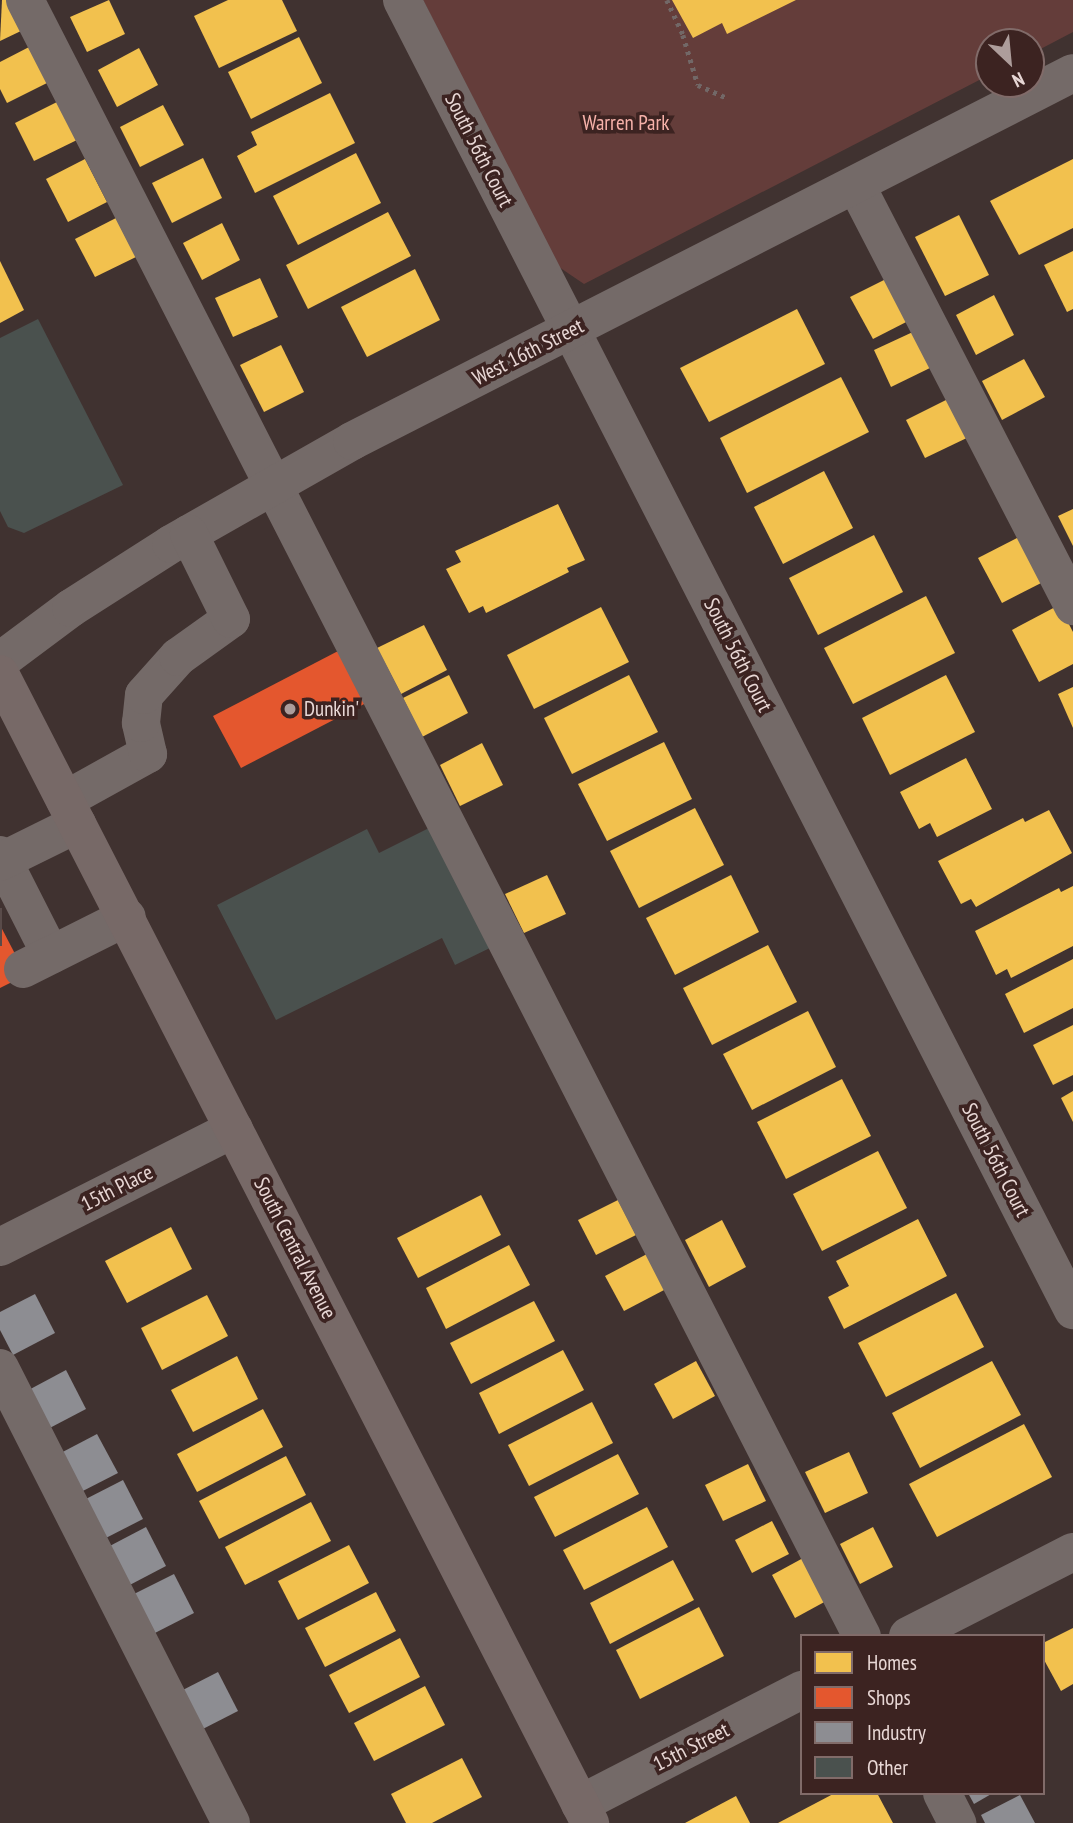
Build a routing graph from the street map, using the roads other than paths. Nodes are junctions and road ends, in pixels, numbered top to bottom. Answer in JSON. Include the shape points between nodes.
{"nodes":[{"id":1,"x":25,"y":0,"type":"edge"},
{"id":2,"x":402,"y":0,"type":"edge"},
{"id":3,"x":1073,"y":73,"type":"edge"},
{"id":4,"x":856,"y":185,"type":"junction"},
{"id":5,"x":571,"y":330,"type":"junction"},
{"id":6,"x":273,"y":485,"type":"junction"},
{"id":7,"x":189,"y":534,"type":"junction"},
{"id":8,"x":1073,"y":606,"type":"edge"},
{"id":9,"x":0,"y":661,"type":"edge"},
{"id":10,"x":0,"y":674,"type":"edge"},
{"id":11,"x":71,"y":812,"type":"junction"},
{"id":12,"x":1,"y":859,"type":"edge"},
{"id":13,"x":127,"y":917,"type":"junction"},
{"id":14,"x":234,"y":1129,"type":"junction"},
{"id":15,"x":0,"y":1247,"type":"edge"},
{"id":16,"x":1073,"y":1310,"type":"edge"},
{"id":17,"x":0,"y":1368,"type":"edge"},
{"id":18,"x":1073,"y":1552,"type":"edge"},
{"id":19,"x":861,"y":1634,"type":"edge"},
{"id":20,"x":912,"y":1634,"type":"edge"},
{"id":21,"x":800,"y":1691,"type":"edge"},
{"id":22,"x":943,"y":1795,"type":"edge"},
{"id":23,"x":585,"y":1813,"type":"edge"},
{"id":24,"x":231,"y":1823,"type":"edge"},
{"id":25,"x":957,"y":1823,"type":"edge"}],
"edges":[{"from":1,"to":6,"type":"street"},
{"from":2,"to":5,"type":"street","name":"South 56th Court"},
{"from":3,"to":4,"type":"street","name":"West 16th Street"},
{"from":4,"to":5,"type":"street","name":"West 16th Street"},
{"from":4,"to":8,"type":"street"},
{"from":5,"to":6,"type":"street","name":"West 16th Street"},
{"from":5,"to":16,"type":"street","name":"South 56th Court"},
{"from":6,"to":7,"type":"street","name":"West 16th Street"},
{"from":6,"to":19,"type":"street"},
{"from":7,"to":9,"type":"street","name":"West 16th Street","via":[[71,608]]},
{"from":7,"to":11,"type":"street","via":[[231,619],[178,657],[144,695],[141,723],[148,754]]},
{"from":10,"to":11,"type":"main road","name":"South Central Avenue"},
{"from":11,"to":12,"type":"street"},
{"from":11,"to":13,"type":"main road","name":"South Central Avenue"},
{"from":12,"to":13,"type":"street","via":[[16,919],[37,962]]},
{"from":13,"to":14,"type":"main road","name":"South Central Avenue"},
{"from":14,"to":15,"type":"street","name":"15th Place"},
{"from":14,"to":23,"type":"main road","name":"South Central Avenue"},
{"from":17,"to":24,"type":"street"},
{"from":18,"to":20,"type":"street"},
{"from":21,"to":23,"type":"street","name":"15th Street"},
{"from":22,"to":25,"type":"street"}]}
